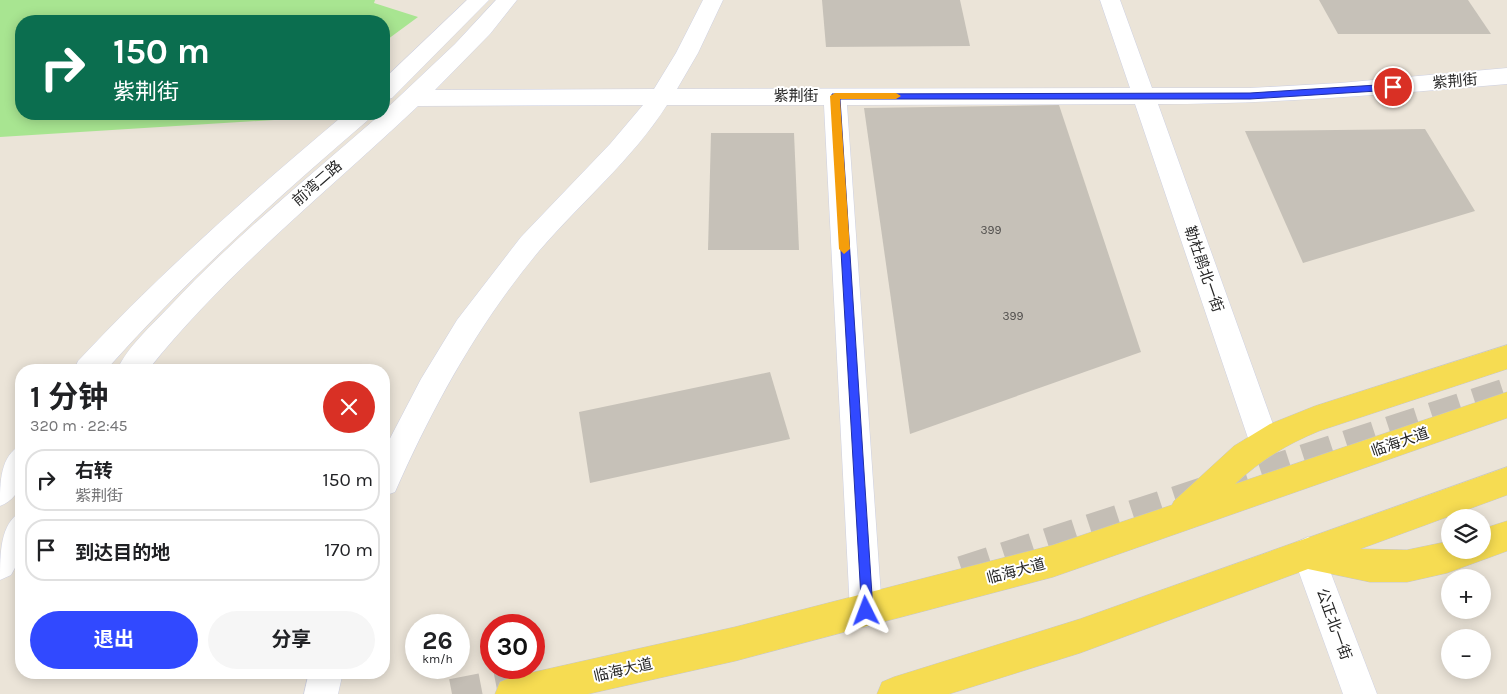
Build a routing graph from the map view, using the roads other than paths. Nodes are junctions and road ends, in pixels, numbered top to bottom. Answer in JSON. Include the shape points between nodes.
{"nodes":[{"id":1,"x":479,"y":0,"type":"edge"},
{"id":2,"x":507,"y":0,"type":"edge"},
{"id":3,"x":714,"y":0,"type":"edge"},
{"id":4,"x":1110,"y":0,"type":"edge"},
{"id":5,"x":1507,"y":76,"type":"edge"},
{"id":6,"x":390,"y":86,"type":"edge"},
{"id":7,"x":660,"y":96,"type":"junction"},
{"id":8,"x":835,"y":96,"type":"junction"},
{"id":9,"x":1143,"y":96,"type":"junction"},
{"id":10,"x":414,"y":98,"type":"junction"},
{"id":11,"x":390,"y":119,"type":"edge"},
{"id":12,"x":353,"y":120,"type":"edge"},
{"id":13,"x":389,"y":120,"type":"edge"},
{"id":14,"x":1507,"y":357,"type":"edge"},
{"id":15,"x":93,"y":364,"type":"edge"},
{"id":16,"x":137,"y":364,"type":"edge"},
{"id":17,"x":1507,"y":405,"type":"edge"},
{"id":18,"x":1264,"y":441,"type":"junction"},
{"id":19,"x":15,"y":468,"type":"edge"},
{"id":20,"x":390,"y":469,"type":"edge"},
{"id":21,"x":1507,"y":481,"type":"edge"},
{"id":22,"x":0,"y":492,"type":"edge"},
{"id":23,"x":1177,"y":518,"type":"junction"},
{"id":24,"x":1507,"y":536,"type":"edge"},
{"id":25,"x":15,"y":538,"type":"edge"},
{"id":26,"x":1491,"y":542,"type":"edge"},
{"id":27,"x":1308,"y":553,"type":"junction"},
{"id":28,"x":1444,"y":559,"type":"edge"},
{"id":29,"x":0,"y":564,"type":"edge"},
{"id":30,"x":866,"y":611,"type":"junction"},
{"id":31,"x":324,"y":679,"type":"edge"},
{"id":32,"x":321,"y":694,"type":"edge"},
{"id":33,"x":512,"y":694,"type":"tunnel mouth"},
{"id":34,"x":894,"y":694,"type":"edge"},
{"id":35,"x":1360,"y":694,"type":"edge"}],
"edges":[{"from":1,"to":6,"type":"street"},
{"from":2,"to":10,"type":"street","name":"前湾二路"},
{"from":3,"to":7,"type":"street"},
{"from":4,"to":9,"type":"street","name":"勒杜鹃北一街"},
{"from":5,"to":9,"type":"street","name":"紫荆街","via":[[1250,96]]},
{"from":7,"to":8,"type":"street","name":"紫荆街"},
{"from":7,"to":10,"type":"street","name":"紫荆街"},
{"from":7,"to":20,"type":"street","via":[[633,134],[530,243],[478,311],[428,390]]},
{"from":8,"to":9,"type":"street","name":"紫荆街"},
{"from":8,"to":30,"type":"street"},
{"from":9,"to":18,"type":"street","name":"勒杜鹃北一街"},
{"from":10,"to":11,"type":"street","name":"前湾二路"},
{"from":12,"to":15,"type":"street","name":"前湾二路","via":[[260,198],[139,314]]},
{"from":13,"to":16,"type":"street","name":"前湾二路","via":[[240,253]]},
{"from":14,"to":18,"type":"main road","via":[[1315,419]]},
{"from":17,"to":23,"type":"main road","name":"临海大道"},
{"from":18,"to":23,"type":"main road"},
{"from":19,"to":22,"type":"street"},
{"from":21,"to":27,"type":"main road"},
{"from":23,"to":30,"type":"main road","name":"临海大道","via":[[1053,561]]},
{"from":24,"to":26,"type":"main road"},
{"from":25,"to":29,"type":"street"},
{"from":27,"to":28,"type":"main road","via":[[1345,564],[1393,568]]},
{"from":27,"to":34,"type":"main road","via":[[1080,636]]},
{"from":27,"to":35,"type":"street","name":"公正北一街"},
{"from":30,"to":33,"type":"main road","name":"临海大道"},
{"from":31,"to":32,"type":"street"}]}
